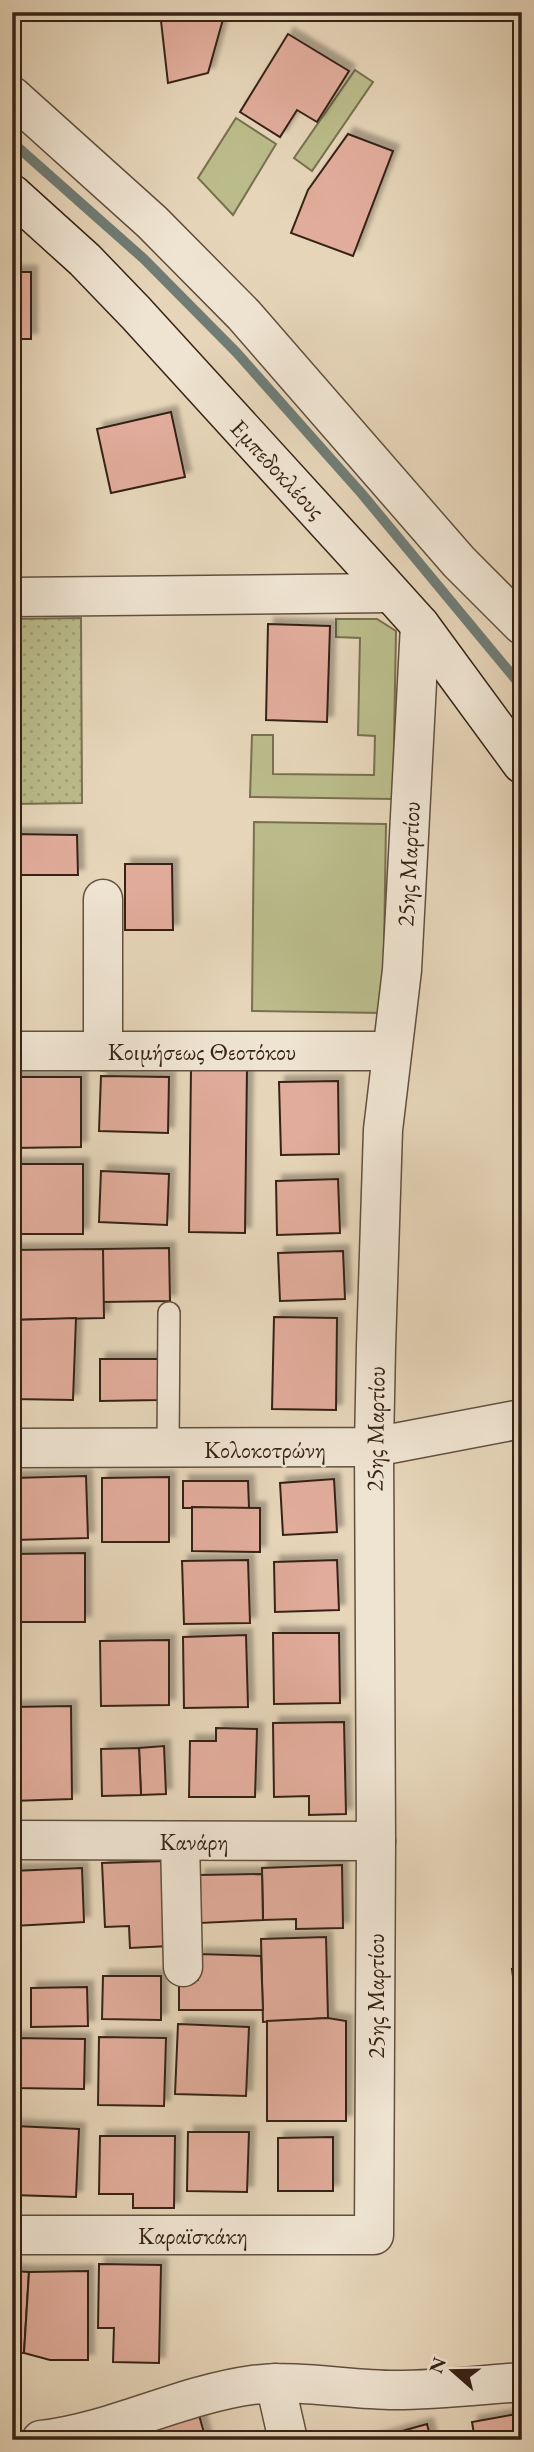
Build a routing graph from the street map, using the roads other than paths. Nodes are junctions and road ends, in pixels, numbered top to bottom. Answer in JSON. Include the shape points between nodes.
{"nodes":[{"id":1,"x":12,"y":96,"type":"edge"},
{"id":2,"x":12,"y":194,"type":"edge"},
{"id":3,"x":390,"y":593,"type":"junction"},
{"id":4,"x":12,"y":597,"type":"edge"},
{"id":5,"x":420,"y":625,"type":"junction"},
{"id":6,"x":522,"y":625,"type":"edge"},
{"id":7,"x":522,"y":764,"type":"edge"},
{"id":8,"x":103,"y":899,"type":"dead end"},
{"id":9,"x":12,"y":1051,"type":"edge"},
{"id":10,"x":103,"y":1051,"type":"junction"},
{"id":11,"x":392,"y":1051,"type":"junction"},
{"id":12,"x":169,"y":1313,"type":"dead end"},
{"id":13,"x":516,"y":1420,"type":"dead end"},
{"id":14,"x":374,"y":1447,"type":"junction"},
{"id":15,"x":12,"y":1448,"type":"edge"},
{"id":16,"x":168,"y":1449,"type":"junction"},
{"id":17,"x":12,"y":1840,"type":"edge"},
{"id":18,"x":180,"y":1841,"type":"junction"},
{"id":19,"x":376,"y":1841,"type":"junction"},
{"id":20,"x":183,"y":1967,"type":"dead end"},
{"id":21,"x":12,"y":2235,"type":"edge"},
{"id":22,"x":374,"y":2235,"type":"joint"},
{"id":23,"x":522,"y":2382,"type":"edge"},
{"id":24,"x":275,"y":2384,"type":"junction"},
{"id":25,"x":41,"y":2440,"type":"edge"},
{"id":26,"x":288,"y":2440,"type":"edge"}],
"edges":[{"from":1,"to":6,"type":"street","via":[[152,222],[244,316],[459,562]]},
{"from":2,"to":3,"type":"street","name":"Εμπεδοκλέους","via":[[136,313]]},
{"from":3,"to":4,"type":"street"},
{"from":3,"to":5,"type":"street","name":"Εμπεδοκλέους"},
{"from":5,"to":7,"type":"street","name":"Εμπεδοκλέους"},
{"from":5,"to":11,"type":"street","name":"25ης Μαρτίου","via":[[402,970]]},
{"from":8,"to":10,"type":"street"},
{"from":9,"to":10,"type":"street","name":"Κοιμήσεως Θεοτόκου"},
{"from":10,"to":11,"type":"street","name":"Κοιμήσεως Θεοτόκου"},
{"from":11,"to":14,"type":"street","name":"25ης Μαρτίου","via":[[380,1185]]},
{"from":12,"to":16,"type":"lane"},
{"from":13,"to":14,"type":"street","name":"Κολοκοτρώνη"},
{"from":14,"to":16,"type":"street","name":"Κολοκοτρώνη"},
{"from":14,"to":19,"type":"street","name":"25ης Μαρτίου"},
{"from":15,"to":16,"type":"street","name":"Κολοκοτρώνη"},
{"from":17,"to":18,"type":"street","name":"Κανάρη"},
{"from":18,"to":19,"type":"street","name":"Κανάρη"},
{"from":18,"to":20,"type":"street"},
{"from":19,"to":22,"type":"street","name":"25ης Μαρτίου"},
{"from":21,"to":22,"type":"street","name":"Καραϊσκάκη"},
{"from":23,"to":24,"type":"street","via":[[393,2390]]},
{"from":24,"to":25,"type":"street","via":[[198,2397]]},
{"from":24,"to":26,"type":"street"}]}
